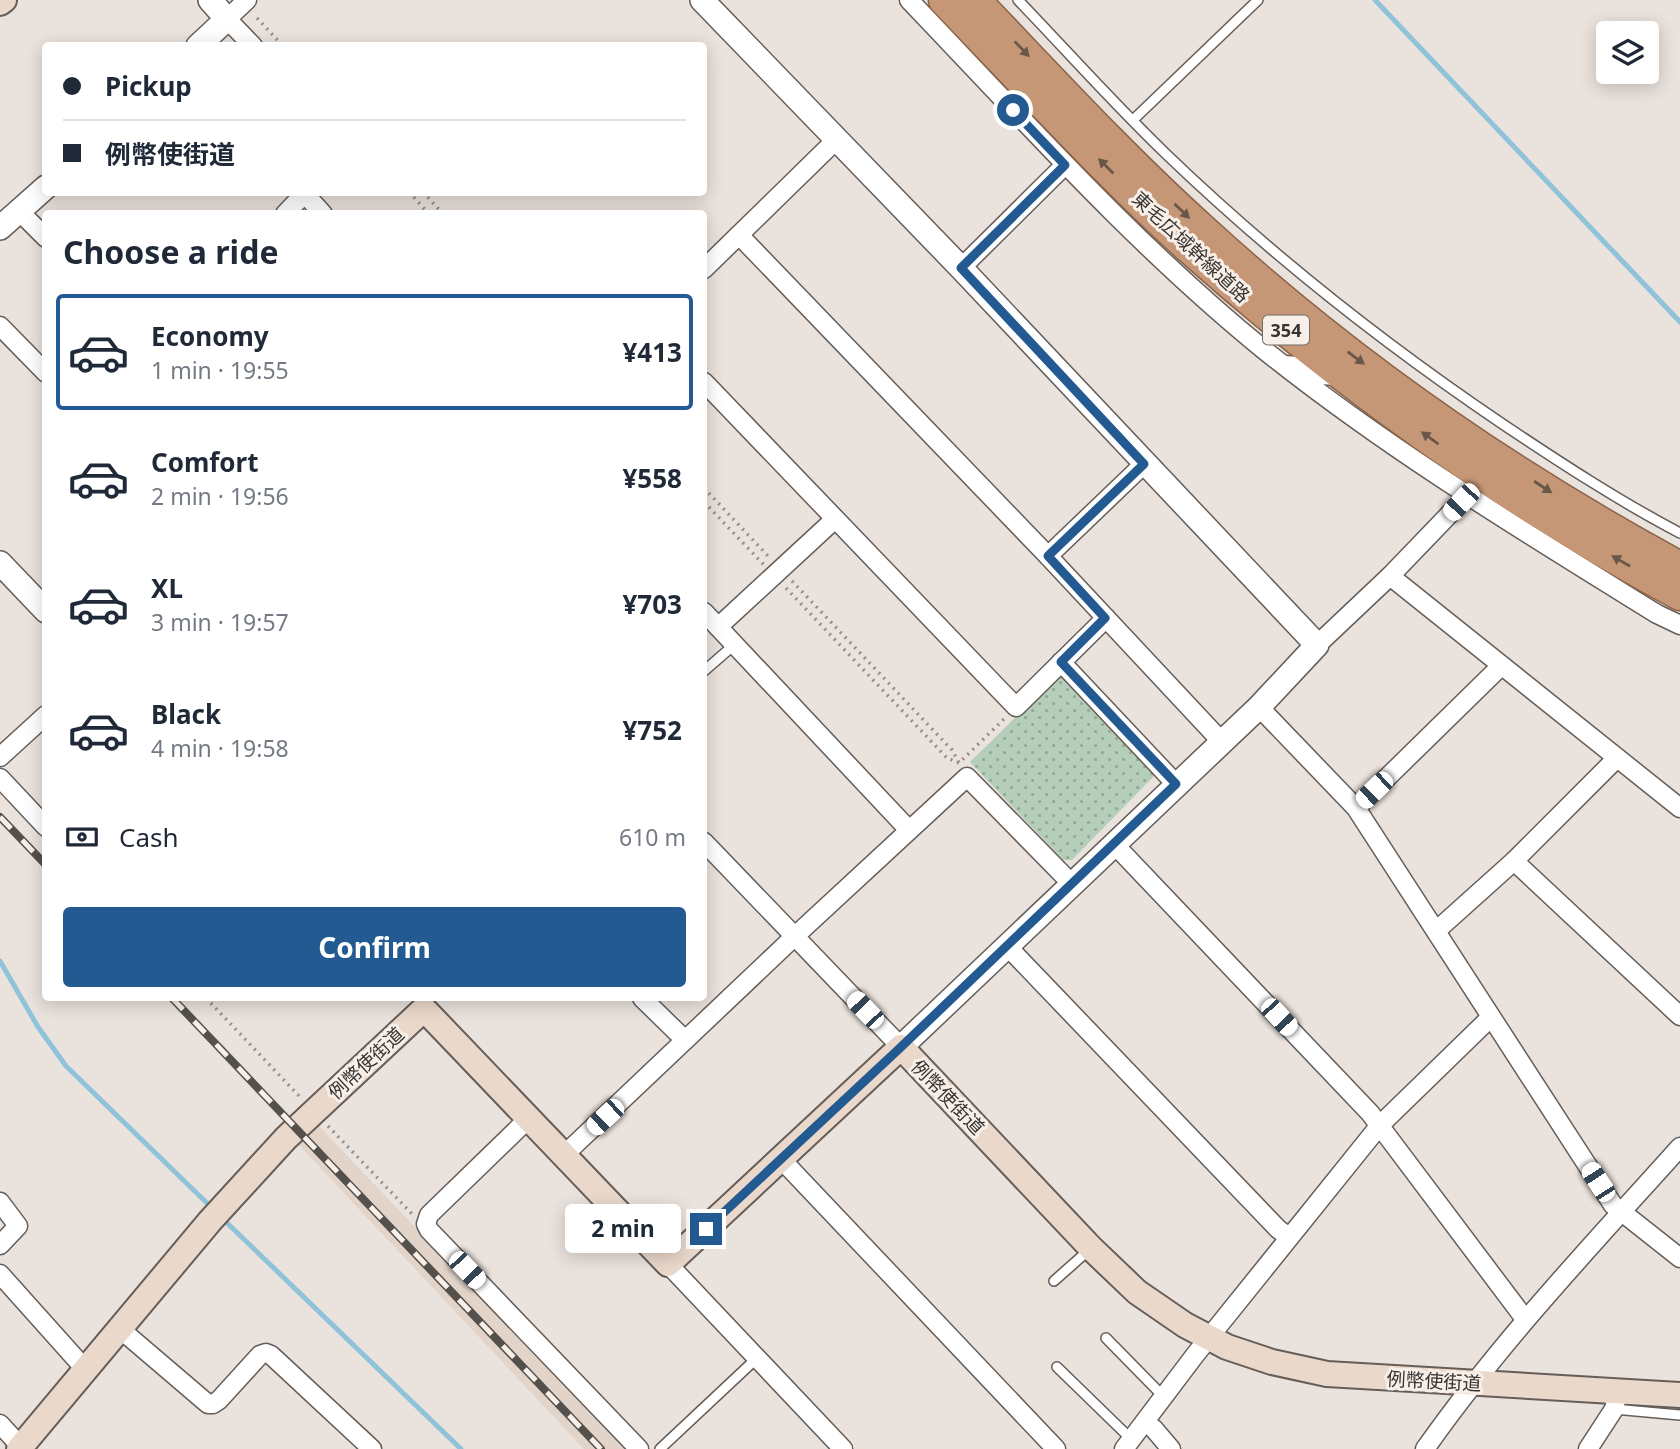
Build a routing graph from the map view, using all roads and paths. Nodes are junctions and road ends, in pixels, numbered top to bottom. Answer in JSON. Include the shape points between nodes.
{"nodes":[{"id":1,"x":210,"y":0,"type":"edge"},
{"id":2,"x":247,"y":0,"type":"edge"},
{"id":3,"x":702,"y":0,"type":"edge"},
{"id":4,"x":909,"y":0,"type":"edge"},
{"id":5,"x":944,"y":0,"type":"edge"},
{"id":6,"x":975,"y":0,"type":"edge"},
{"id":7,"x":1018,"y":0,"type":"edge"},
{"id":8,"x":1258,"y":0,"type":"edge"},
{"id":9,"x":257,"y":18,"type":"dead end"},
{"id":10,"x":227,"y":19,"type":"junction"},
{"id":11,"x":202,"y":42,"type":"edge"},
{"id":12,"x":249,"y":42,"type":"edge"},
{"id":13,"x":279,"y":42,"type":"edge"},
{"id":14,"x":1133,"y":120,"type":"junction"},
{"id":15,"x":836,"y":140,"type":"junction"},
{"id":16,"x":1065,"y":165,"type":"junction"},
{"id":17,"x":42,"y":191,"type":"edge"},
{"id":18,"x":302,"y":196,"type":"edge"},
{"id":19,"x":308,"y":196,"type":"edge"},
{"id":20,"x":413,"y":196,"type":"edge"},
{"id":21,"x":427,"y":196,"type":"edge"},
{"id":22,"x":289,"y":210,"type":"edge"},
{"id":23,"x":320,"y":210,"type":"edge"},
{"id":24,"x":425,"y":210,"type":"edge"},
{"id":25,"x":439,"y":210,"type":"edge"},
{"id":26,"x":19,"y":211,"type":"junction"},
{"id":27,"x":0,"y":229,"type":"edge"},
{"id":28,"x":42,"y":234,"type":"edge"},
{"id":29,"x":739,"y":236,"type":"junction"},
{"id":30,"x":707,"y":266,"type":"edge"},
{"id":31,"x":961,"y":268,"type":"junction"},
{"id":32,"x":0,"y":326,"type":"edge"},
{"id":33,"x":1284,"y":365,"type":"junction"},
{"id":34,"x":42,"y":369,"type":"edge"},
{"id":35,"x":1345,"y":376,"type":"junction"},
{"id":36,"x":707,"y":385,"type":"edge"},
{"id":37,"x":1144,"y":464,"type":"junction"},
{"id":38,"x":707,"y":491,"type":"edge"},
{"id":39,"x":1468,"y":495,"type":"junction"},
{"id":40,"x":707,"y":505,"type":"edge"},
{"id":41,"x":835,"y":519,"type":"junction"},
{"id":42,"x":1680,"y":533,"type":"edge"},
{"id":43,"x":1048,"y":556,"type":"junction"},
{"id":44,"x":0,"y":563,"type":"edge"},
{"id":45,"x":1680,"y":567,"type":"edge"},
{"id":46,"x":778,"y":573,"type":"junction"},
{"id":47,"x":1390,"y":576,"type":"junction"},
{"id":48,"x":1680,"y":595,"type":"edge"},
{"id":49,"x":42,"y":607,"type":"edge"},
{"id":50,"x":707,"y":615,"type":"edge"},
{"id":51,"x":1105,"y":618,"type":"junction"},
{"id":52,"x":1680,"y":625,"type":"edge"},
{"id":53,"x":718,"y":627,"type":"junction"},
{"id":54,"x":733,"y":645,"type":"junction"},
{"id":55,"x":1317,"y":645,"type":"junction"},
{"id":56,"x":1061,"y":662,"type":"junction"},
{"id":57,"x":1502,"y":666,"type":"junction"},
{"id":58,"x":707,"y":668,"type":"edge"},
{"id":59,"x":1016,"y":707,"type":"junction"},
{"id":60,"x":1259,"y":707,"type":"junction"},
{"id":61,"x":42,"y":719,"type":"edge"},
{"id":62,"x":1221,"y":741,"type":"junction"},
{"id":63,"x":0,"y":757,"type":"edge"},
{"id":64,"x":1617,"y":758,"type":"junction"},
{"id":65,"x":963,"y":770,"type":"junction"},
{"id":66,"x":0,"y":778,"type":"edge"},
{"id":67,"x":1176,"y":784,"type":"junction"},
{"id":68,"x":1356,"y":808,"type":"junction"},
{"id":69,"x":1680,"y":808,"type":"edge"},
{"id":70,"x":42,"y":823,"type":"edge"},
{"id":71,"x":909,"y":830,"type":"junction"},
{"id":72,"x":1114,"y":844,"type":"junction"},
{"id":73,"x":707,"y":845,"type":"edge"},
{"id":74,"x":1514,"y":861,"type":"junction"},
{"id":75,"x":1071,"y":883,"type":"junction"},
{"id":76,"x":1436,"y":931,"type":"junction"},
{"id":77,"x":794,"y":937,"type":"junction"},
{"id":78,"x":1006,"y":945,"type":"junction"},
{"id":79,"x":645,"y":1001,"type":"edge"},
{"id":80,"x":419,"y":1003,"type":"edge"},
{"id":81,"x":1680,"y":1016,"type":"edge"},
{"id":82,"x":1490,"y":1018,"type":"junction"},
{"id":83,"x":685,"y":1040,"type":"junction"},
{"id":84,"x":901,"y":1047,"type":"junction"},
{"id":85,"x":529,"y":1118,"type":"junction"},
{"id":86,"x":1380,"y":1125,"type":"junction"},
{"id":87,"x":1680,"y":1147,"type":"edge"},
{"id":88,"x":564,"y":1155,"type":"junction"},
{"id":89,"x":781,"y":1159,"type":"junction"},
{"id":90,"x":0,"y":1202,"type":"edge"},
{"id":91,"x":1621,"y":1213,"type":"junction"},
{"id":92,"x":1289,"y":1237,"type":"junction"},
{"id":93,"x":0,"y":1245,"type":"edge"},
{"id":94,"x":1091,"y":1248,"type":"junction"},
{"id":95,"x":1680,"y":1258,"type":"edge"},
{"id":96,"x":668,"y":1264,"type":"junction"},
{"id":97,"x":0,"y":1275,"type":"edge"},
{"id":98,"x":1054,"y":1281,"type":"dead end"},
{"id":99,"x":1525,"y":1320,"type":"junction"},
{"id":100,"x":120,"y":1328,"type":"junction"},
{"id":101,"x":1106,"y":1338,"type":"dead end"},
{"id":102,"x":1209,"y":1339,"type":"junction"},
{"id":103,"x":757,"y":1358,"type":"junction"},
{"id":104,"x":1057,"y":1367,"type":"dead end"},
{"id":105,"x":85,"y":1369,"type":"junction"},
{"id":106,"x":1474,"y":1384,"type":"junction"},
{"id":107,"x":1166,"y":1394,"type":"junction"},
{"id":108,"x":1680,"y":1395,"type":"edge"},
{"id":109,"x":1616,"y":1400,"type":"junction"},
{"id":110,"x":1680,"y":1415,"type":"edge"},
{"id":111,"x":1145,"y":1422,"type":"junction"},
{"id":112,"x":0,"y":1424,"type":"edge"},
{"id":113,"x":1128,"y":1444,"type":"edge"},
{"id":114,"x":21,"y":1448,"type":"edge"},
{"id":115,"x":372,"y":1449,"type":"edge"},
{"id":116,"x":639,"y":1449,"type":"edge"},
{"id":117,"x":660,"y":1449,"type":"edge"},
{"id":118,"x":843,"y":1449,"type":"edge"},
{"id":119,"x":1056,"y":1449,"type":"edge"},
{"id":120,"x":1171,"y":1449,"type":"edge"},
{"id":121,"x":1425,"y":1449,"type":"edge"},
{"id":122,"x":1588,"y":1449,"type":"edge"}],
"edges":[{"from":1,"to":10,"type":"street"},
{"from":2,"to":10,"type":"street"},
{"from":3,"to":15,"type":"street"},
{"from":4,"to":16,"type":"street"},
{"from":35,"to":5,"type":"highway","name":"東毛広域幹線道路","number":"354","one_way":true,"via":[[1187,246]]},
{"from":6,"to":45,"type":"highway","name":"東毛広域幹線道路","number":"354","one_way":true,"via":[[1136,166],[1278,296],[1456,431]]},
{"from":7,"to":14,"type":"lane"},
{"from":8,"to":14,"type":"lane"},
{"from":9,"to":13,"type":"path"},
{"from":10,"to":11,"type":"street"},
{"from":10,"to":12,"type":"street"},
{"from":14,"to":42,"type":"lane","via":[[1266,244],[1368,328],[1549,455]]},
{"from":15,"to":29,"type":"street"},
{"from":15,"to":31,"type":"street"},
{"from":16,"to":31,"type":"street"},
{"from":16,"to":33,"type":"street","via":[[1163,260]]},
{"from":17,"to":26,"type":"street"},
{"from":18,"to":22,"type":"street"},
{"from":19,"to":23,"type":"street"},
{"from":20,"to":24,"type":"path"},
{"from":21,"to":25,"type":"path"},
{"from":26,"to":27,"type":"street"},
{"from":26,"to":28,"type":"street"},
{"from":29,"to":30,"type":"street"},
{"from":29,"to":43,"type":"street"},
{"from":31,"to":37,"type":"street"},
{"from":32,"to":34,"type":"street"},
{"from":33,"to":35,"type":"street","via":[[1306,366],[1318,375]]},
{"from":33,"to":39,"type":"street","via":[[1350,416]]},
{"from":48,"to":35,"type":"highway","name":"東毛広域幹線道路","number":"354","one_way":true,"via":[[1549,520]]},
{"from":36,"to":41,"type":"street"},
{"from":37,"to":43,"type":"street"},
{"from":37,"to":55,"type":"street"},
{"from":38,"to":46,"type":"path"},
{"from":39,"to":47,"type":"street"},
{"from":39,"to":52,"type":"street"},
{"from":40,"to":46,"type":"path"},
{"from":41,"to":46,"type":"street"},
{"from":41,"to":59,"type":"street"},
{"from":43,"to":51,"type":"street"},
{"from":44,"to":49,"type":"street"},
{"from":46,"to":53,"type":"street"},
{"from":46,"to":65,"type":"path"},
{"from":46,"to":65,"type":"path","via":[[952,750]]},
{"from":47,"to":55,"type":"street"},
{"from":47,"to":57,"type":"street"},
{"from":50,"to":53,"type":"street"},
{"from":51,"to":56,"type":"street"},
{"from":51,"to":62,"type":"street"},
{"from":53,"to":54,"type":"street"},
{"from":54,"to":58,"type":"lane"},
{"from":54,"to":71,"type":"street"},
{"from":55,"to":60,"type":"street"},
{"from":56,"to":59,"type":"street"},
{"from":56,"to":67,"type":"street"},
{"from":57,"to":64,"type":"street"},
{"from":57,"to":68,"type":"street"},
{"from":59,"to":65,"type":"path"},
{"from":60,"to":62,"type":"street"},
{"from":60,"to":68,"type":"street"},
{"from":61,"to":63,"type":"street"},
{"from":62,"to":67,"type":"street"},
{"from":64,"to":69,"type":"street"},
{"from":64,"to":74,"type":"street"},
{"from":65,"to":71,"type":"street"},
{"from":65,"to":75,"type":"street"},
{"from":66,"to":70,"type":"street"},
{"from":67,"to":72,"type":"street"},
{"from":68,"to":76,"type":"street"},
{"from":71,"to":77,"type":"street"},
{"from":72,"to":75,"type":"street"},
{"from":72,"to":86,"type":"street"},
{"from":73,"to":77,"type":"street"},
{"from":74,"to":76,"type":"street"},
{"from":74,"to":81,"type":"street"},
{"from":75,"to":78,"type":"street"},
{"from":76,"to":82,"type":"street"},
{"from":77,"to":83,"type":"street"},
{"from":77,"to":84,"type":"street"},
{"from":78,"to":84,"type":"street"},
{"from":78,"to":92,"type":"street"},
{"from":79,"to":83,"type":"street"},
{"from":80,"to":85,"type":"main road","name":"例幣使街道"},
{"from":80,"to":100,"type":"main road","name":"例幣使街道","via":[[286,1138]]},
{"from":82,"to":86,"type":"street"},
{"from":82,"to":91,"type":"street"},
{"from":83,"to":88,"type":"street"},
{"from":84,"to":89,"type":"main road","name":"例幣使街道"},
{"from":84,"to":94,"type":"main road","name":"例幣使街道"},
{"from":85,"to":88,"type":"main road","name":"例幣使街道"},
{"from":85,"to":116,"type":"street","via":[[429,1214],[426,1224]]},
{"from":86,"to":92,"type":"street"},
{"from":86,"to":99,"type":"street"},
{"from":87,"to":91,"type":"street"},
{"from":88,"to":96,"type":"main road","name":"例幣使街道"},
{"from":89,"to":96,"type":"main road","name":"例幣使街道"},
{"from":89,"to":119,"type":"street"},
{"from":90,"to":93,"type":"street","via":[[18,1226]]},
{"from":91,"to":95,"type":"street"},
{"from":91,"to":99,"type":"street"},
{"from":92,"to":102,"type":"street"},
{"from":94,"to":98,"type":"lane"},
{"from":94,"to":102,"type":"main road","name":"例幣使街道","via":[[1137,1292]]},
{"from":96,"to":103,"type":"street"},
{"from":97,"to":105,"type":"street"},
{"from":99,"to":106,"type":"street"},
{"from":100,"to":105,"type":"main road","name":"例幣使街道"},
{"from":100,"to":115,"type":"street","via":[[208,1405],[219,1400],[260,1355],[271,1355]]},
{"from":101,"to":107,"type":"lane"},
{"from":102,"to":106,"type":"main road","name":"例幣使街道","via":[[1272,1362],[1327,1374]]},
{"from":102,"to":107,"type":"street"},
{"from":103,"to":117,"type":"lane"},
{"from":103,"to":118,"type":"street"},
{"from":104,"to":113,"type":"lane"},
{"from":105,"to":114,"type":"main road","name":"例幣使街道"},
{"from":106,"to":109,"type":"main road","name":"例幣使街道"},
{"from":106,"to":121,"type":"street"},
{"from":107,"to":111,"type":"street"},
{"from":108,"to":109,"type":"main road","name":"例幣使街道"},
{"from":109,"to":110,"type":"lane"},
{"from":109,"to":122,"type":"street"},
{"from":111,"to":113,"type":"street"},
{"from":111,"to":120,"type":"street"},
{"from":112,"to":114,"type":"street"}]}
